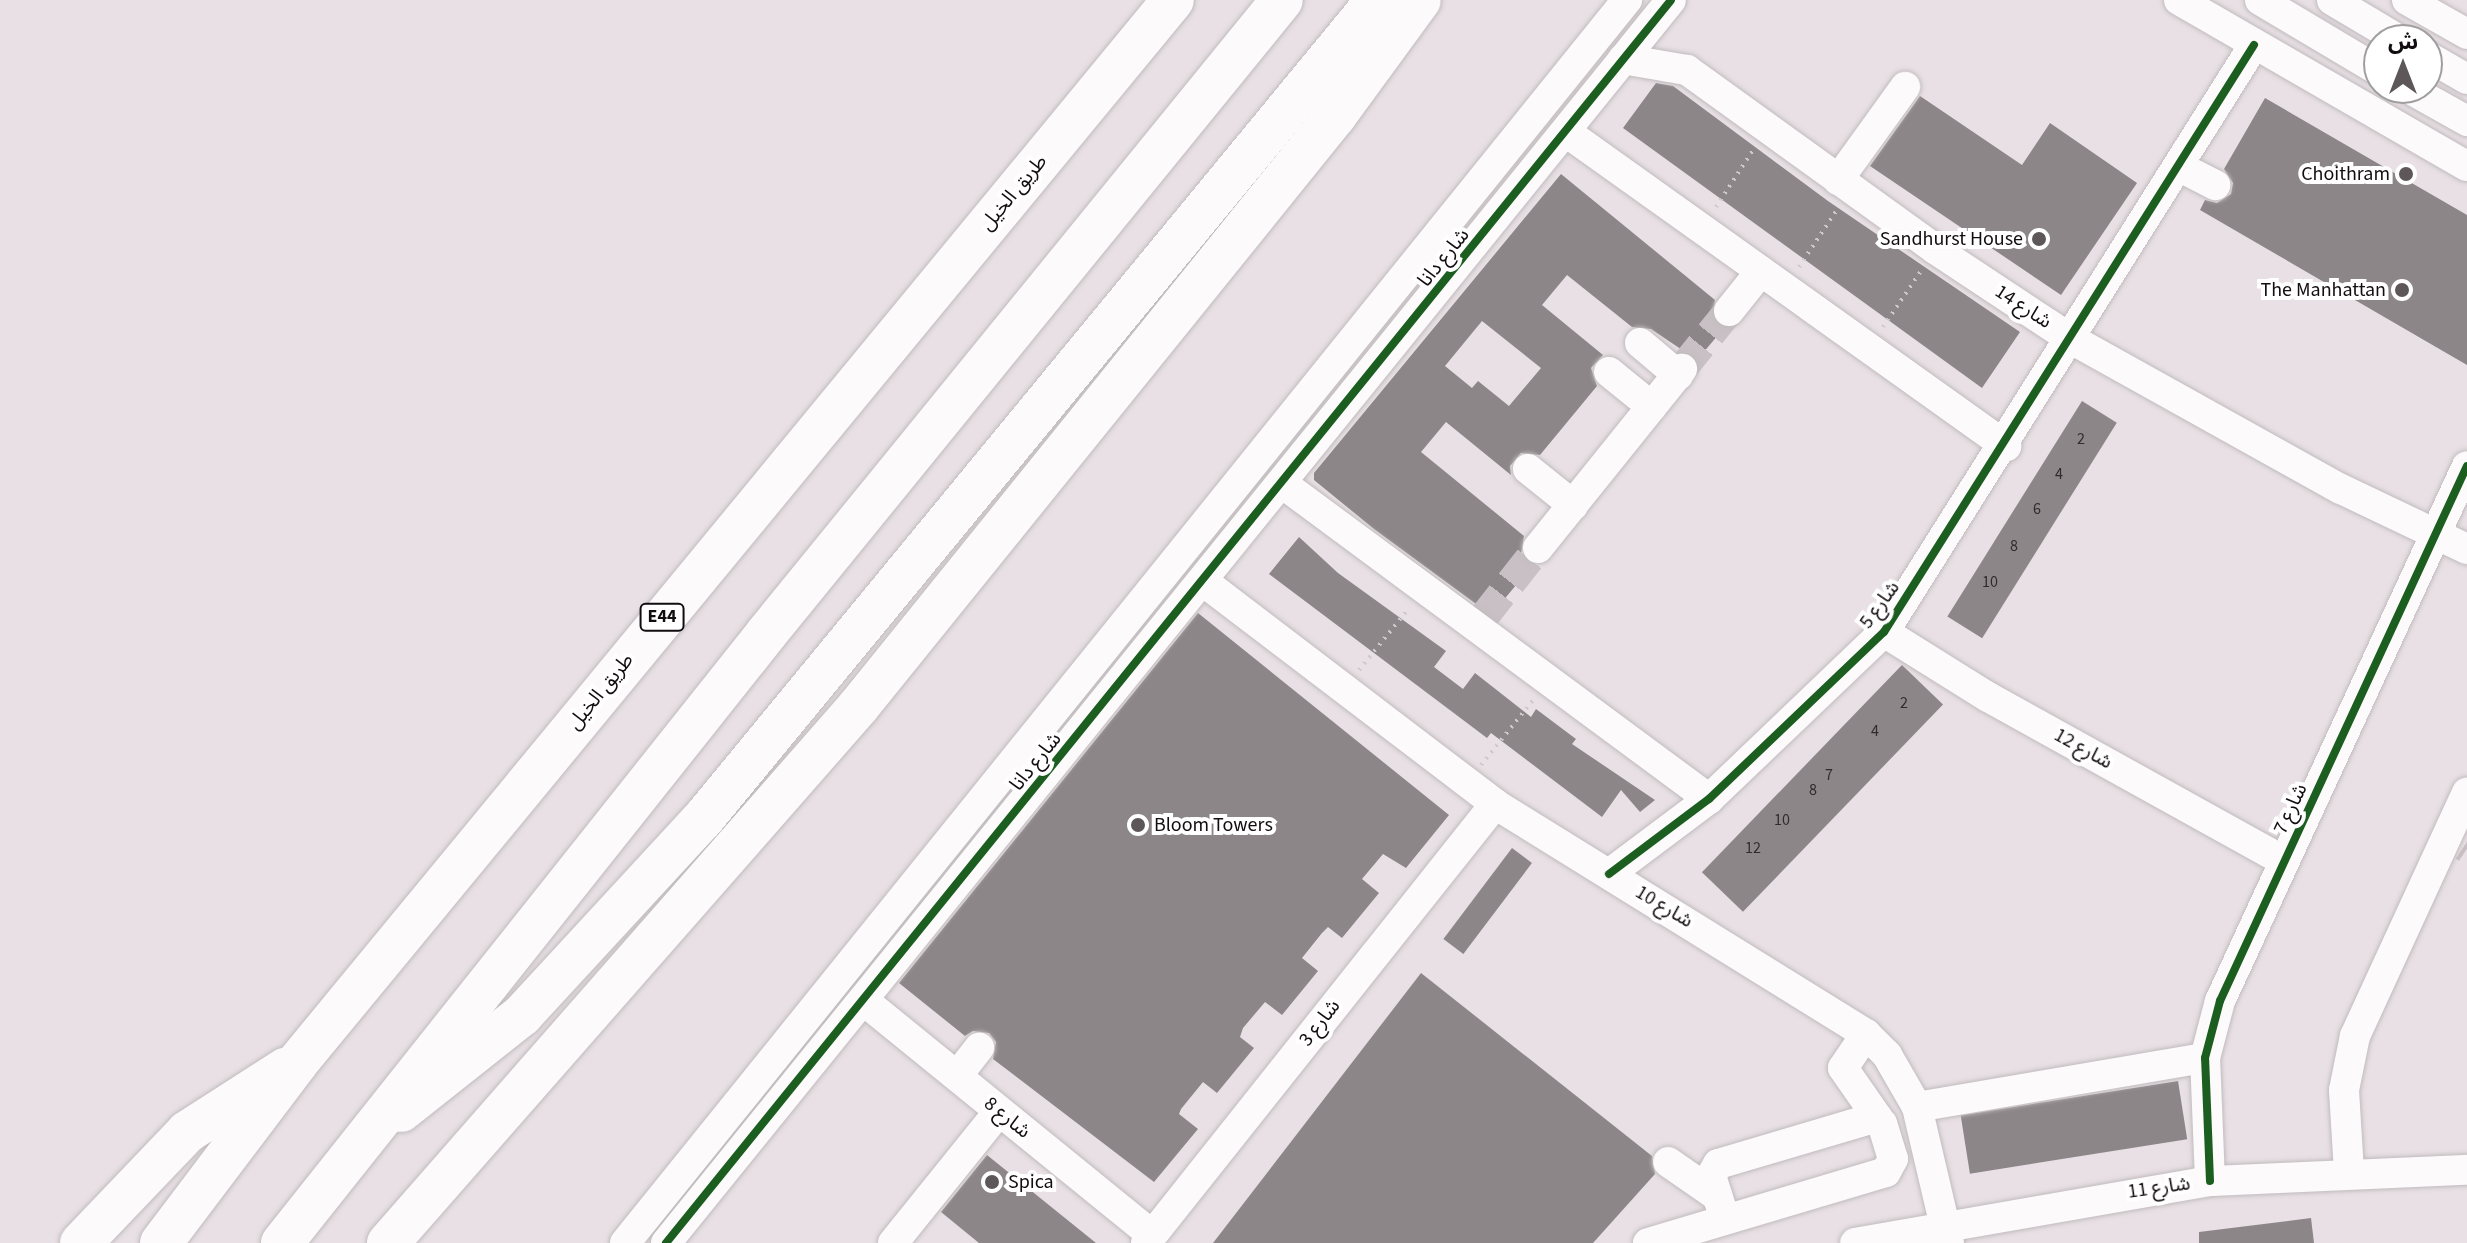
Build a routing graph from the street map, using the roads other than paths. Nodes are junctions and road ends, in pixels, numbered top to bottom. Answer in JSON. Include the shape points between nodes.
{"nodes":[{"id":1,"x":1173,"y":0,"type":"edge"},
{"id":2,"x":1282,"y":0,"type":"edge"},
{"id":3,"x":1377,"y":0,"type":"edge"},
{"id":4,"x":1420,"y":0,"type":"edge"},
{"id":5,"x":1627,"y":0,"type":"edge"},
{"id":6,"x":2179,"y":0,"type":"edge"},
{"id":7,"x":2260,"y":0,"type":"edge"},
{"id":8,"x":2332,"y":0,"type":"edge"},
{"id":9,"x":2407,"y":0,"type":"edge"},
{"id":10,"x":1668,"y":3,"type":"edge"},
{"id":11,"x":2372,"y":24,"type":"edge"},
{"id":12,"x":2467,"y":34,"type":"edge"},
{"id":13,"x":2254,"y":45,"type":"junction"},
{"id":14,"x":1623,"y":59,"type":"junction"},
{"id":15,"x":2363,"y":61,"type":"edge"},
{"id":16,"x":2443,"y":65,"type":"edge"},
{"id":17,"x":1687,"y":70,"type":"junction"},
{"id":18,"x":2467,"y":79,"type":"edge"},
{"id":19,"x":1905,"y":87,"type":"dead end"},
{"id":20,"x":2437,"y":104,"type":"edge"},
{"id":21,"x":2467,"y":121,"type":"edge"},
{"id":22,"x":1566,"y":132,"type":"junction"},
{"id":23,"x":2178,"y":166,"type":"junction"},
{"id":24,"x":2467,"y":166,"type":"edge"},
{"id":25,"x":1844,"y":185,"type":"junction"},
{"id":26,"x":2215,"y":185,"type":"dead end"},
{"id":27,"x":1773,"y":280,"type":"junction"},
{"id":28,"x":1729,"y":311,"type":"tunnel mouth"},
{"id":29,"x":2071,"y":339,"type":"junction"},
{"id":30,"x":1640,"y":343,"type":"dead end"},
{"id":31,"x":1605,"y":376,"type":"dead end"},
{"id":32,"x":1648,"y":412,"type":"junction"},
{"id":33,"x":2006,"y":446,"type":"junction"},
{"id":34,"x":1532,"y":465,"type":"dead end"},
{"id":35,"x":2467,"y":466,"type":"edge"},
{"id":36,"x":1283,"y":484,"type":"junction"},
{"id":37,"x":1577,"y":500,"type":"junction"},
{"id":38,"x":2436,"y":534,"type":"junction"},
{"id":39,"x":1538,"y":548,"type":"tunnel mouth"},
{"id":40,"x":2467,"y":549,"type":"edge"},
{"id":41,"x":1179,"y":555,"type":"junction"},
{"id":42,"x":1205,"y":580,"type":"junction"},
{"id":43,"x":1884,"y":632,"type":"junction"},
{"id":44,"x":2467,"y":793,"type":"edge"},
{"id":45,"x":1709,"y":799,"type":"junction"},
{"id":46,"x":1495,"y":804,"type":"junction"},
{"id":47,"x":2284,"y":861,"type":"junction"},
{"id":48,"x":1609,"y":874,"type":"junction"},
{"id":49,"x":835,"y":980,"type":"junction"},
{"id":50,"x":861,"y":1001,"type":"junction"},
{"id":51,"x":1866,"y":1034,"type":"junction"},
{"id":52,"x":979,"y":1048,"type":"dead end"},
{"id":53,"x":2205,"y":1058,"type":"junction"},
{"id":54,"x":297,"y":1063,"type":"junction"},
{"id":55,"x":957,"y":1076,"type":"junction"},
{"id":56,"x":1917,"y":1107,"type":"junction"},
{"id":57,"x":999,"y":1111,"type":"junction"},
{"id":58,"x":1877,"y":1117,"type":"junction"},
{"id":59,"x":369,"y":1132,"type":"junction"},
{"id":60,"x":1668,"y":1162,"type":"dead end"},
{"id":61,"x":2467,"y":1170,"type":"edge"},
{"id":62,"x":2349,"y":1172,"type":"junction"},
{"id":63,"x":2210,"y":1181,"type":"junction"},
{"id":64,"x":1721,"y":1207,"type":"junction"},
{"id":65,"x":1947,"y":1235,"type":"edge"},
{"id":66,"x":1149,"y":1239,"type":"edge"},
{"id":67,"x":81,"y":1243,"type":"edge"},
{"id":68,"x":161,"y":1243,"type":"edge"},
{"id":69,"x":282,"y":1243,"type":"edge"},
{"id":70,"x":388,"y":1243,"type":"edge"},
{"id":71,"x":625,"y":1243,"type":"edge"},
{"id":72,"x":666,"y":1243,"type":"edge"},
{"id":73,"x":893,"y":1243,"type":"edge"},
{"id":74,"x":1648,"y":1243,"type":"edge"},
{"id":75,"x":1855,"y":1243,"type":"edge"}],
"edges":[{"from":1,"to":54,"type":"highway","name":"طريق الخيل","number":"E44"},
{"from":2,"to":59,"type":"highway"},
{"from":3,"to":59,"type":"highway","via":[[814,689],[655,872],[486,1048]]},
{"from":4,"to":70,"type":"highway","via":[[1352,95],[858,707]]},
{"from":5,"to":41,"type":"street","name":"شارع دانا"},
{"from":6,"to":13,"type":"street"},
{"from":7,"to":15,"type":"street"},
{"from":8,"to":11,"type":"street"},
{"from":9,"to":12,"type":"street"},
{"from":10,"to":14,"type":"street","name":"شارع دانا"},
{"from":10,"to":17,"type":"street","name":"شارع 14","via":[[1671,40]]},
{"from":13,"to":23,"type":"street","name":"شارع 5"},
{"from":13,"to":24,"type":"street"},
{"from":14,"to":17,"type":"street","name":"شارع 14"},
{"from":14,"to":22,"type":"street","name":"شارع دانا"},
{"from":16,"to":18,"type":"street"},
{"from":17,"to":25,"type":"street","name":"شارع 14"},
{"from":19,"to":25,"type":"street"},
{"from":20,"to":21,"type":"street"},
{"from":22,"to":27,"type":"street"},
{"from":22,"to":36,"type":"street","name":"شارع دانا"},
{"from":23,"to":26,"type":"street"},
{"from":23,"to":29,"type":"street","name":"شارع 5"},
{"from":25,"to":29,"type":"street","name":"شارع 14"},
{"from":27,"to":28,"type":"street"},
{"from":27,"to":33,"type":"street"},
{"from":29,"to":33,"type":"street","name":"شارع 5"},
{"from":29,"to":38,"type":"street","name":"شارع 14","via":[[2341,489]]},
{"from":30,"to":32,"type":"street","via":[[1680,372]]},
{"from":31,"to":32,"type":"street"},
{"from":32,"to":37,"type":"street"},
{"from":33,"to":43,"type":"street","name":"شارع 5"},
{"from":34,"to":37,"type":"street"},
{"from":35,"to":38,"type":"street","name":"شارع 7"},
{"from":36,"to":42,"type":"street","name":"شارع دانا"},
{"from":36,"to":45,"type":"street","via":[[1422,590],[1478,623],[1547,682]]},
{"from":37,"to":39,"type":"street"},
{"from":38,"to":40,"type":"street","name":"شارع 14"},
{"from":38,"to":47,"type":"street","name":"شارع 7"},
{"from":41,"to":42,"type":"street","via":[[1210,545]]},
{"from":41,"to":42,"type":"street","via":[[1173,589],[1180,594]]},
{"from":41,"to":49,"type":"street","name":"شارع دانا"},
{"from":42,"to":46,"type":"street","name":"شارع 10"},
{"from":42,"to":50,"type":"street","name":"شارع دانا"},
{"from":43,"to":45,"type":"street","name":"شارع 5"},
{"from":43,"to":47,"type":"street","name":"شارع 12","via":[[1988,697]]},
{"from":44,"to":62,"type":"street","via":[[2455,843],[2347,1063]]},
{"from":45,"to":48,"type":"street","name":"شارع 5"},
{"from":46,"to":48,"type":"street","name":"شارع 10"},
{"from":46,"to":66,"type":"street","name":"شارع 3"},
{"from":47,"to":53,"type":"street","name":"شارع 7","via":[[2220,1001]]},
{"from":48,"to":51,"type":"street","name":"شارع 10"},
{"from":49,"to":50,"type":"street","via":[[864,972]]},
{"from":49,"to":50,"type":"street","via":[[830,1012]]},
{"from":49,"to":71,"type":"street","name":"شارع دانا"},
{"from":50,"to":55,"type":"street","name":"شارع 8"},
{"from":50,"to":72,"type":"street","name":"شارع دانا"},
{"from":51,"to":56,"type":"street","name":"شارع 10","via":[[1896,1067]]},
{"from":51,"to":58,"type":"street","via":[[1843,1068]]},
{"from":52,"to":55,"type":"street"},
{"from":53,"to":56,"type":"street"},
{"from":53,"to":63,"type":"street","name":"شارع 7"},
{"from":54,"to":67,"type":"highway","via":[[240,1094],[187,1132]]},
{"from":54,"to":68,"type":"highway","name":"طريق الخيل","number":"E44"},
{"from":55,"to":57,"type":"street","name":"شارع 8"},
{"from":56,"to":65,"type":"street","name":"شارع 10"},
{"from":57,"to":66,"type":"street","name":"شارع 8"},
{"from":57,"to":73,"type":"street"},
{"from":58,"to":64,"type":"street","via":[[1718,1164],[1711,1176]]},
{"from":58,"to":64,"type":"street","via":[[1893,1159],[1886,1172]]},
{"from":59,"to":69,"type":"highway"},
{"from":60,"to":64,"type":"street"},
{"from":61,"to":62,"type":"street","name":"شارع 11"},
{"from":62,"to":63,"type":"street","name":"شارع 11"},
{"from":63,"to":65,"type":"street","name":"شارع 11"},
{"from":64,"to":74,"type":"street"},
{"from":65,"to":75,"type":"street","name":"شارع 11"}]}
